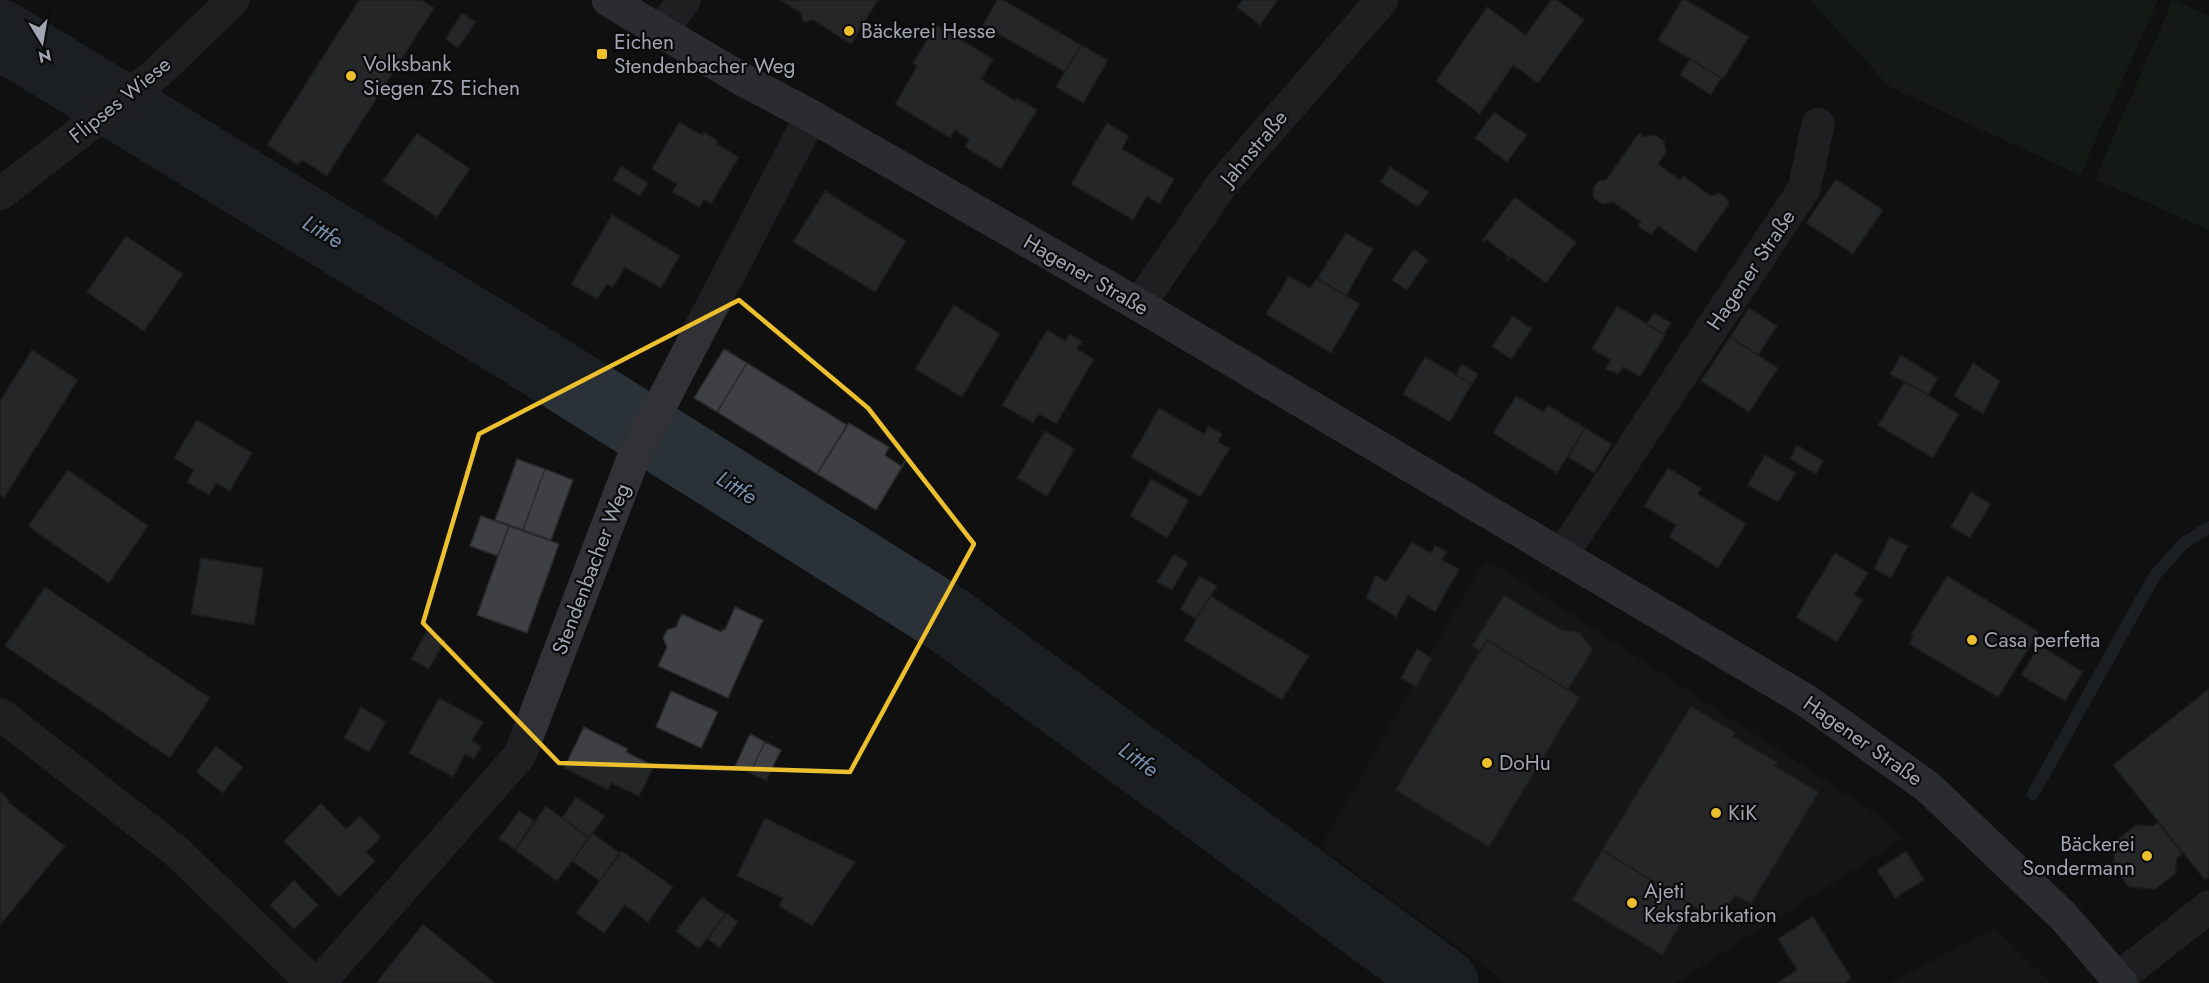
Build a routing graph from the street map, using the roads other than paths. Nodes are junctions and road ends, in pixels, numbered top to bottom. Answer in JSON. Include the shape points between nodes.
{"nodes":[{"id":1,"x":233,"y":0,"type":"edge"},
{"id":2,"x":608,"y":0,"type":"edge"},
{"id":3,"x":684,"y":0,"type":"edge"},
{"id":4,"x":1382,"y":0,"type":"edge"},
{"id":5,"x":661,"y":32,"type":"junction"},
{"id":6,"x":811,"y":116,"type":"junction"},
{"id":7,"x":1818,"y":124,"type":"dead end"},
{"id":8,"x":0,"y":194,"type":"edge"},
{"id":9,"x":1139,"y":306,"type":"junction"},
{"id":10,"x":1561,"y":556,"type":"junction"},
{"id":11,"x":0,"y":714,"type":"edge"},
{"id":12,"x":2209,"y":906,"type":"edge"},
{"id":13,"x":2119,"y":981,"type":"edge"},
{"id":14,"x":313,"y":983,"type":"edge"},
{"id":15,"x":319,"y":983,"type":"edge"}],
"edges":[{"from":1,"to":8,"type":"street","name":"Flipses Wiese","via":[[156,74]]},
{"from":2,"to":5,"type":"main road","name":"Hagener Straße"},
{"from":3,"to":5,"type":"street"},
{"from":4,"to":9,"type":"street","name":"Jahnstraße","via":[[1222,184]]},
{"from":5,"to":6,"type":"main road","name":"Hagener Straße"},
{"from":6,"to":9,"type":"main road","name":"Hagener Straße"},
{"from":6,"to":15,"type":"street","name":"Stendenbacher Weg","via":[[634,456],[520,755]]},
{"from":7,"to":10,"type":"street","name":"Hagener Straße","via":[[1804,189]]},
{"from":9,"to":10,"type":"main road","name":"Hagener Straße"},
{"from":10,"to":13,"type":"main road","name":"Hagener Straße","via":[[1808,701],[1928,787],[2064,917]]},
{"from":11,"to":14,"type":"street","via":[[176,851]]},
{"from":12,"to":13,"type":"street"}]}
